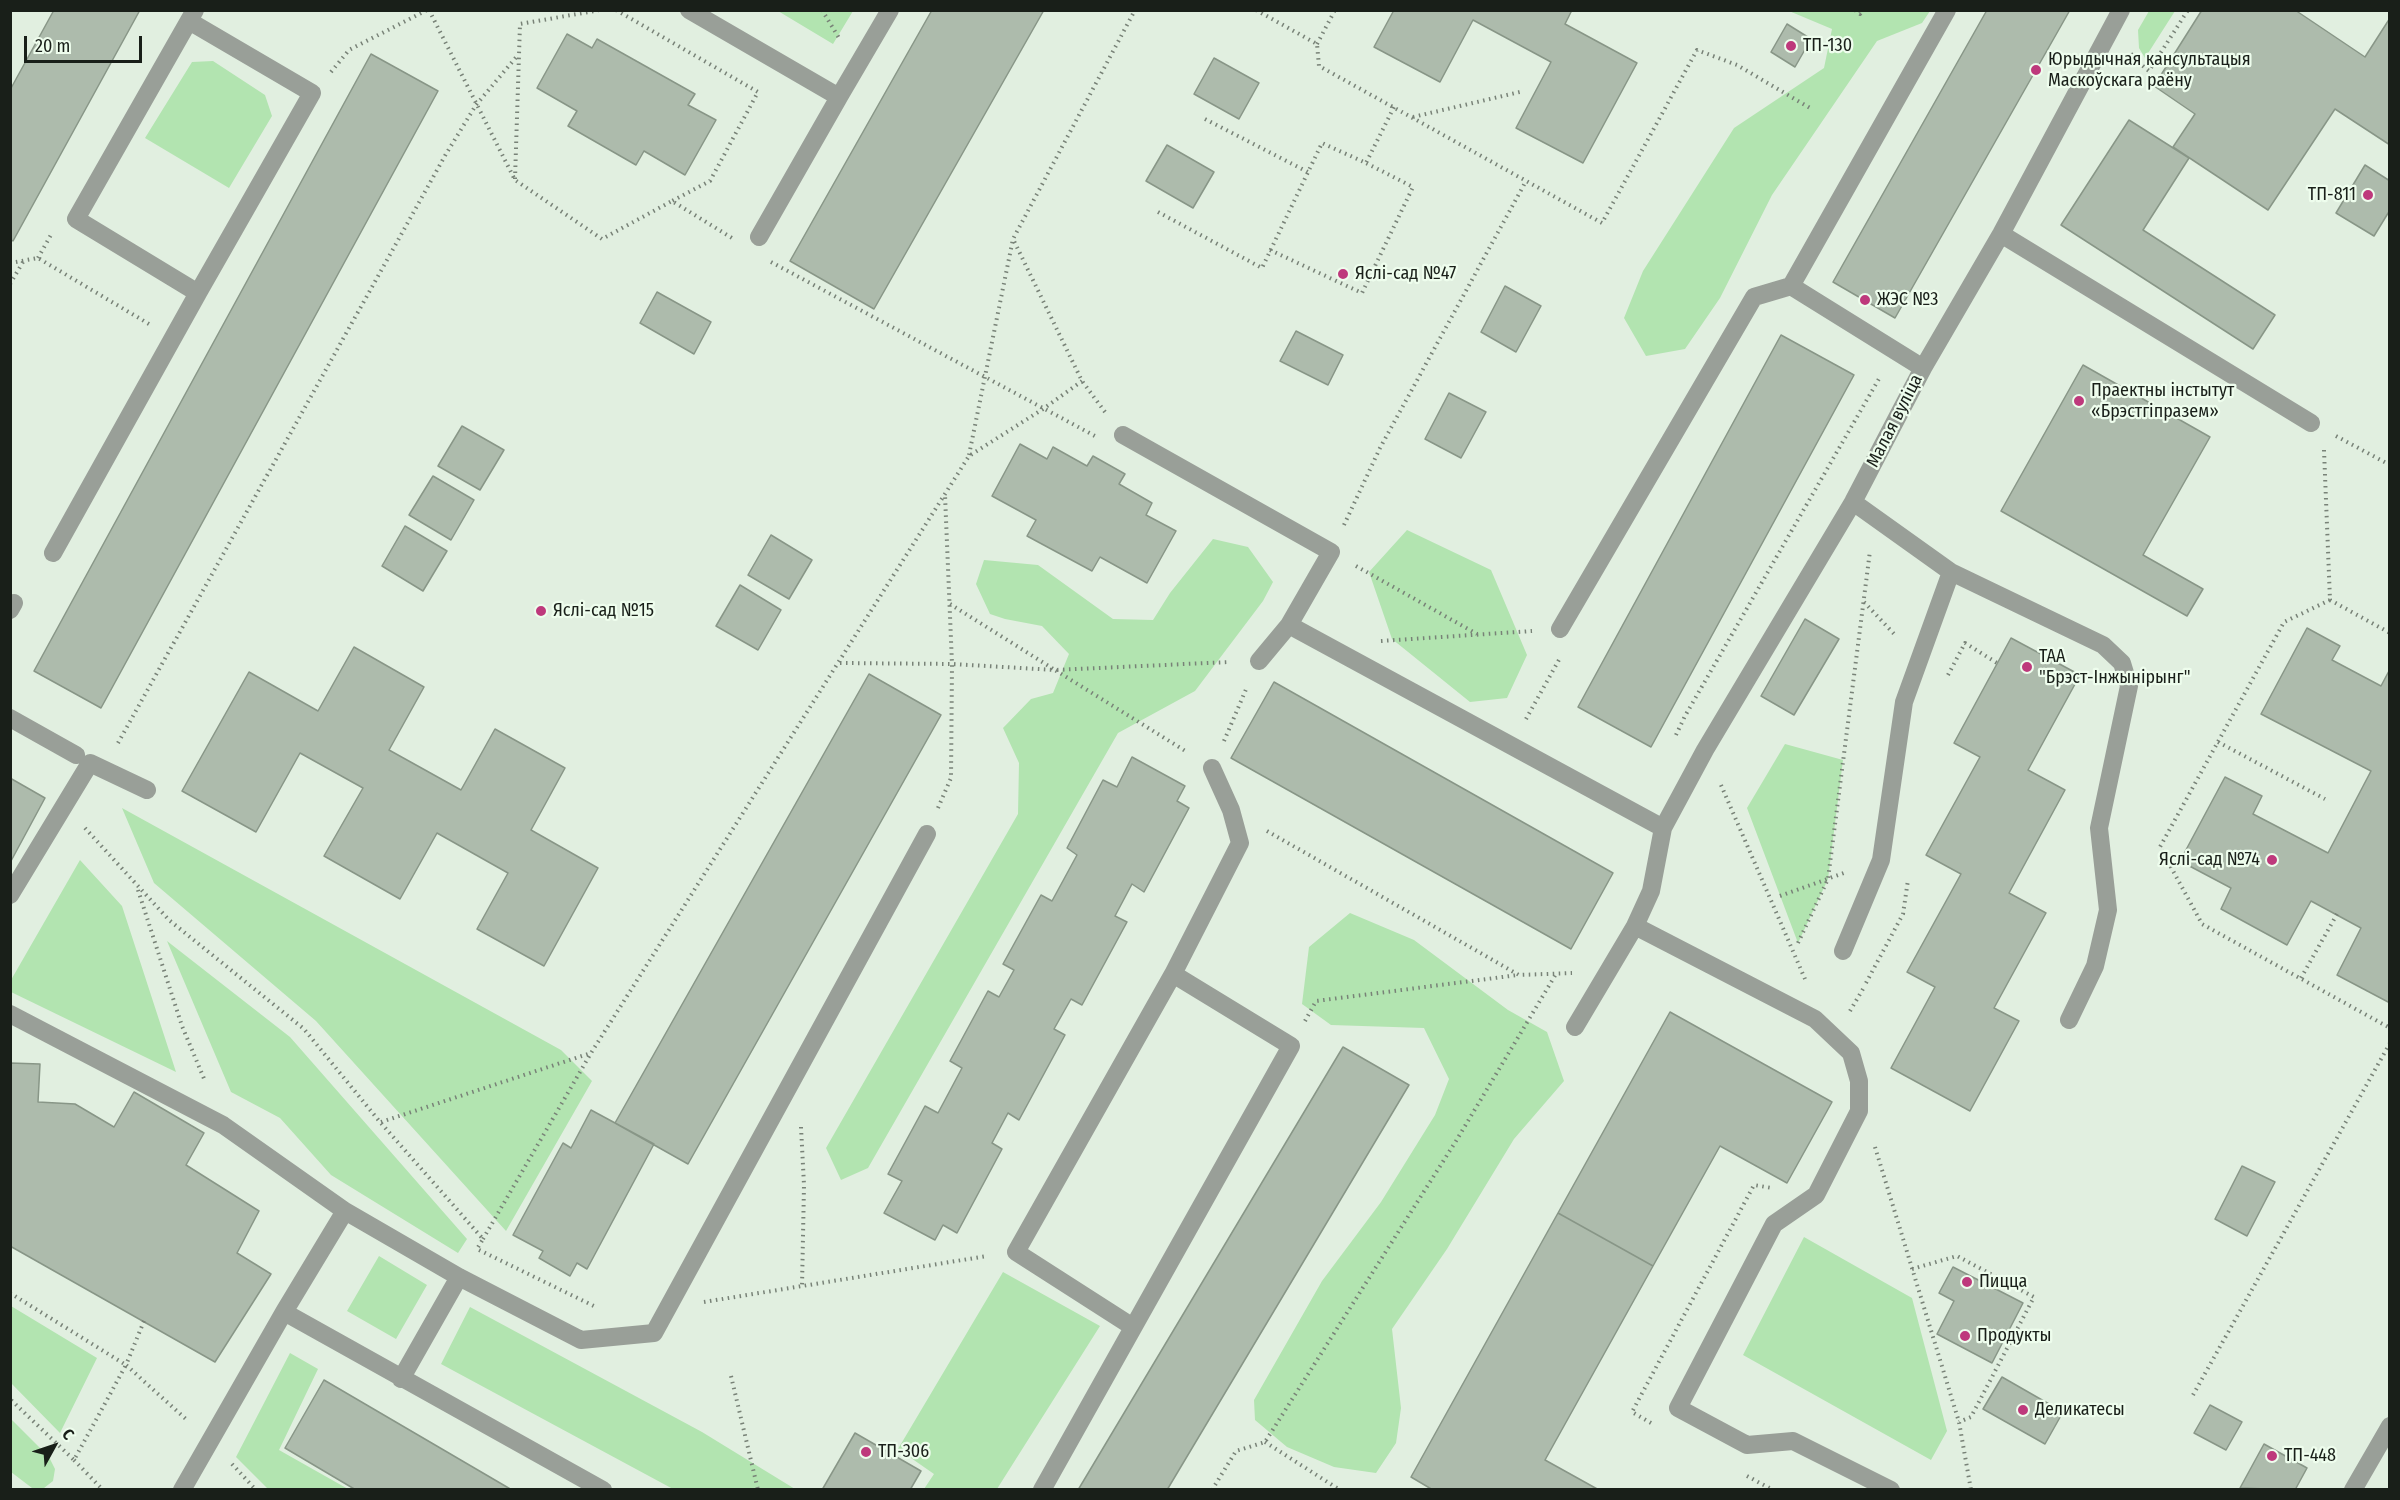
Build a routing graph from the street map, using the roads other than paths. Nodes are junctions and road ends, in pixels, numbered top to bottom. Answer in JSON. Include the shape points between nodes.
{"nodes":[{"id":1,"x":689,"y":10,"type":"edge"},
{"id":2,"x":890,"y":10,"type":"edge"},
{"id":3,"x":1947,"y":10,"type":"edge"},
{"id":4,"x":2121,"y":10,"type":"edge"},
{"id":5,"x":192,"y":16,"type":"edge"},
{"id":6,"x":839,"y":97,"type":"junction"},
{"id":7,"x":2001,"y":234,"type":"junction"},
{"id":8,"x":759,"y":237,"type":"dead end"},
{"id":9,"x":1791,"y":286,"type":"junction"},
{"id":10,"x":198,"y":293,"type":"junction"},
{"id":11,"x":1923,"y":368,"type":"junction"},
{"id":12,"x":2317,"y":427,"type":"road end"},
{"id":13,"x":1123,"y":435,"type":"road end"},
{"id":14,"x":1853,"y":502,"type":"junction"},
{"id":15,"x":53,"y":553,"type":"dead end"},
{"id":16,"x":1951,"y":572,"type":"junction"},
{"id":17,"x":1289,"y":626,"type":"junction"},
{"id":18,"x":1560,"y":629,"type":"road end"},
{"id":19,"x":1259,"y":661,"type":"road end"},
{"id":20,"x":10,"y":718,"type":"edge"},
{"id":21,"x":76,"y":755,"type":"dead end"},
{"id":22,"x":1212,"y":768,"type":"road end"},
{"id":23,"x":147,"y":790,"type":"dead end"},
{"id":24,"x":1663,"y":828,"type":"junction"},
{"id":25,"x":927,"y":834,"type":"road end"},
{"id":26,"x":10,"y":895,"type":"edge"},
{"id":27,"x":1635,"y":926,"type":"junction"},
{"id":28,"x":1843,"y":951,"type":"dead end"},
{"id":29,"x":1173,"y":974,"type":"junction"},
{"id":30,"x":10,"y":1014,"type":"edge"},
{"id":31,"x":2069,"y":1020,"type":"dead end"},
{"id":32,"x":31,"y":1024,"type":"junction"},
{"id":33,"x":1575,"y":1027,"type":"dead end"},
{"id":34,"x":10,"y":1029,"type":"edge"},
{"id":35,"x":345,"y":1211,"type":"junction"},
{"id":36,"x":459,"y":1277,"type":"junction"},
{"id":37,"x":284,"y":1312,"type":"junction"},
{"id":38,"x":1133,"y":1327,"type":"junction"},
{"id":39,"x":401,"y":1379,"type":"junction"},
{"id":40,"x":2390,"y":1426,"type":"edge"},
{"id":41,"x":182,"y":1490,"type":"edge"},
{"id":42,"x":603,"y":1490,"type":"edge"},
{"id":43,"x":1042,"y":1490,"type":"edge"},
{"id":44,"x":1891,"y":1490,"type":"edge"},
{"id":45,"x":2353,"y":1490,"type":"edge"}],
"edges":[{"from":1,"to":6,"type":"street"},
{"from":2,"to":6,"type":"street"},
{"from":3,"to":9,"type":"street"},
{"from":4,"to":7,"type":"street","name":"Малая вуліца"},
{"from":5,"to":10,"type":"street","via":[[312,93]]},
{"from":5,"to":10,"type":"street","via":[[76,219]]},
{"from":6,"to":8,"type":"street"},
{"from":7,"to":11,"type":"street","name":"Малая вуліца"},
{"from":7,"to":12,"type":"street"},
{"from":9,"to":11,"type":"street"},
{"from":9,"to":18,"type":"street","via":[[1754,297]]},
{"from":10,"to":15,"type":"street"},
{"from":11,"to":14,"type":"street","name":"Малая вуліца"},
{"from":13,"to":17,"type":"street","via":[[1331,552]]},
{"from":14,"to":16,"type":"street"},
{"from":14,"to":24,"type":"street","name":"Малая вуліца"},
{"from":16,"to":28,"type":"street","via":[[1904,702],[1881,860]]},
{"from":16,"to":31,"type":"street","via":[[2103,645],[2122,663],[2129,686],[2099,828],[2108,910],[2095,966]]},
{"from":17,"to":19,"type":"street"},
{"from":17,"to":24,"type":"street"},
{"from":20,"to":21,"type":"street"},
{"from":22,"to":29,"type":"street","via":[[1231,810],[1240,843]]},
{"from":23,"to":26,"type":"street","via":[[90,763]]},
{"from":24,"to":27,"type":"street","name":"Малая вуліца","via":[[1651,891]]},
{"from":25,"to":36,"type":"street","via":[[654,1333],[581,1340]]},
{"from":27,"to":33,"type":"street","name":"Малая вуліца"},
{"from":27,"to":44,"type":"street","via":[[1815,1019],[1851,1053],[1859,1081],[1859,1111],[1816,1196],[1774,1224],[1677,1408],[1747,1445],[1793,1441]]},
{"from":29,"to":38,"type":"street","via":[[1016,1252]]},
{"from":29,"to":38,"type":"street","via":[[1291,1046]]},
{"from":30,"to":32,"type":"street"},
{"from":32,"to":34,"type":"street"},
{"from":32,"to":35,"type":"street","via":[[223,1125]]},
{"from":35,"to":36,"type":"street"},
{"from":35,"to":37,"type":"street"},
{"from":36,"to":39,"type":"street"},
{"from":37,"to":39,"type":"street"},
{"from":37,"to":41,"type":"street"},
{"from":38,"to":43,"type":"street"},
{"from":39,"to":42,"type":"street"},
{"from":40,"to":45,"type":"street"}]}
